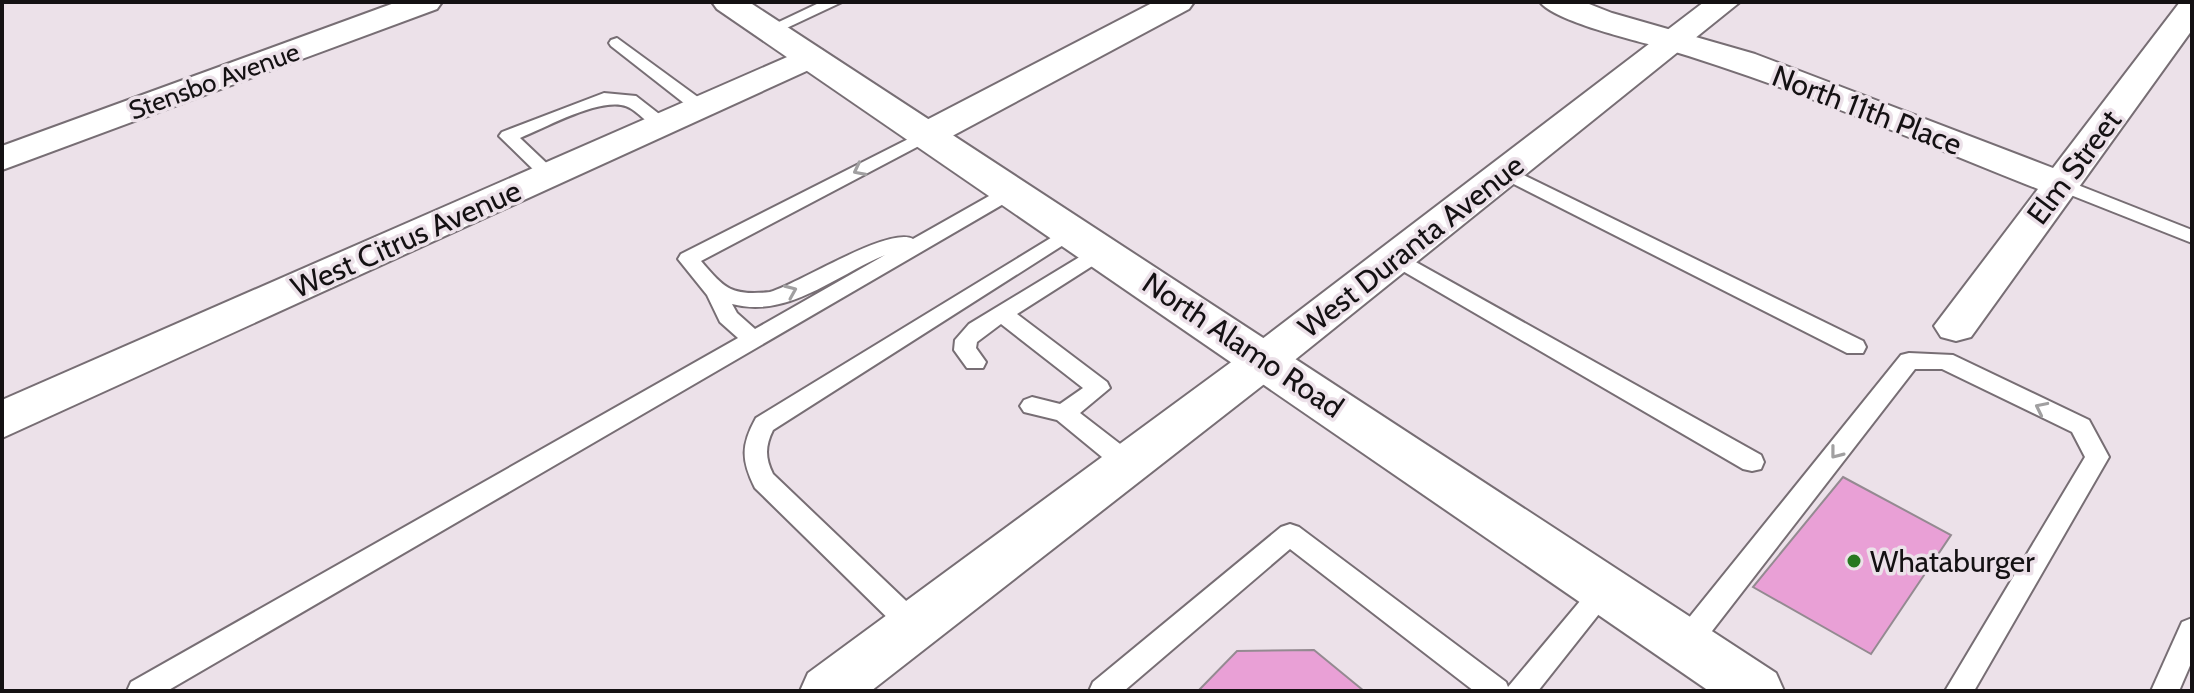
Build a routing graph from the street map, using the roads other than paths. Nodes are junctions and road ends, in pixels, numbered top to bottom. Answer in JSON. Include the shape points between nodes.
{"nodes":[{"id":1,"x":426,"y":2,"type":"edge"},
{"id":2,"x":728,"y":2,"type":"edge"},
{"id":3,"x":834,"y":2,"type":"edge"},
{"id":4,"x":1178,"y":2,"type":"edge"},
{"id":5,"x":1556,"y":2,"type":"edge"},
{"id":6,"x":1724,"y":2,"type":"edge"},
{"id":7,"x":2192,"y":8,"type":"edge"},
{"id":8,"x":770,"y":30,"type":"junction"},
{"id":9,"x":1672,"y":42,"type":"junction"},
{"id":10,"x":617,"y":43,"type":"dead end"},
{"id":11,"x":810,"y":57,"type":"junction"},
{"id":12,"x":700,"y":107,"type":"junction"},
{"id":13,"x":663,"y":124,"type":"junction"},
{"id":14,"x":928,"y":134,"type":"junction"},
{"id":15,"x":2,"y":159,"type":"edge"},
{"id":16,"x":1505,"y":172,"type":"junction"},
{"id":17,"x":549,"y":174,"type":"junction"},
{"id":18,"x":2060,"y":184,"type":"junction"},
{"id":19,"x":1012,"y":191,"type":"junction"},
{"id":20,"x":930,"y":237,"type":"junction"},
{"id":21,"x":2192,"y":237,"type":"edge"},
{"id":22,"x":1086,"y":241,"type":"junction"},
{"id":23,"x":1396,"y":258,"type":"junction"},
{"id":24,"x":716,"y":292,"type":"junction"},
{"id":25,"x":1002,"y":313,"type":"junction"},
{"id":26,"x":1956,"y":326,"type":"dead end"},
{"id":27,"x":753,"y":339,"type":"junction"},
{"id":28,"x":1855,"y":347,"type":"dead end"},
{"id":29,"x":1265,"y":360,"type":"junction"},
{"id":30,"x":975,"y":362,"type":"dead end"},
{"id":31,"x":1032,"y":406,"type":"dead end"},
{"id":32,"x":1064,"y":413,"type":"junction"},
{"id":33,"x":2,"y":420,"type":"edge"},
{"id":34,"x":1752,"y":462,"type":"dead end"},
{"id":35,"x":1128,"y":464,"type":"junction"},
{"id":36,"x":1605,"y":590,"type":"junction"},
{"id":37,"x":914,"y":626,"type":"junction"},
{"id":38,"x":2192,"y":630,"type":"edge"},
{"id":39,"x":1685,"y":644,"type":"junction"},
{"id":40,"x":1745,"y":688,"type":"edge"},
{"id":41,"x":141,"y":691,"type":"edge"},
{"id":42,"x":828,"y":691,"type":"edge"},
{"id":43,"x":1103,"y":691,"type":"edge"},
{"id":44,"x":1496,"y":691,"type":"edge"},
{"id":45,"x":1521,"y":691,"type":"edge"},
{"id":46,"x":1959,"y":691,"type":"edge"},
{"id":47,"x":2165,"y":691,"type":"edge"}],
"edges":[{"from":1,"to":15,"type":"street","name":"Stensbo Avenue"},
{"from":2,"to":8,"type":"street","name":"North Alamo Road"},
{"from":3,"to":8,"type":"lane"},
{"from":4,"to":14,"type":"street"},
{"from":5,"to":9,"type":"street","name":"North 11th Place"},
{"from":6,"to":9,"type":"street","name":"West Duranta Avenue"},
{"from":7,"to":18,"type":"street","name":"Elm Street"},
{"from":8,"to":11,"type":"street","name":"North Alamo Road"},
{"from":9,"to":16,"type":"street","name":"West Duranta Avenue"},
{"from":9,"to":18,"type":"street","name":"North 11th Place","via":[[1743,61]]},
{"from":10,"to":12,"type":"lane"},
{"from":11,"to":12,"type":"street","name":"West Citrus Avenue"},
{"from":11,"to":14,"type":"street","name":"North Alamo Road"},
{"from":12,"to":13,"type":"street","name":"West Citrus Avenue"},
{"from":13,"to":17,"type":"street","name":"West Citrus Avenue"},
{"from":13,"to":17,"type":"lane","via":[[630,100],[604,98],[508,136]]},
{"from":14,"to":19,"type":"street","name":"North Alamo Road"},
{"from":14,"to":24,"type":"lane","one_way":true,"via":[[688,259]]},
{"from":16,"to":23,"type":"street","name":"West Duranta Avenue"},
{"from":16,"to":28,"type":"lane"},
{"from":17,"to":33,"type":"street","name":"West Citrus Avenue"},
{"from":18,"to":21,"type":"lane"},
{"from":18,"to":26,"type":"street","name":"Elm Street"},
{"from":19,"to":20,"type":"lane"},
{"from":19,"to":22,"type":"street","name":"North Alamo Road"},
{"from":24,"to":20,"type":"lane","one_way":true,"via":[[752,301],[773,299],[860,256]]},
{"from":20,"to":27,"type":"lane"},
{"from":22,"to":25,"type":"lane"},
{"from":22,"to":29,"type":"street","name":"North Alamo Road"},
{"from":22,"to":37,"type":"lane","via":[[764,424],[755,441],[753,462],[764,481]]},
{"from":23,"to":29,"type":"street","name":"West Duranta Avenue"},
{"from":23,"to":34,"type":"lane"},
{"from":24,"to":27,"type":"lane","via":[[728,317]]},
{"from":25,"to":30,"type":"lane","via":[[966,340],[965,350]]},
{"from":25,"to":32,"type":"lane","via":[[1099,388]]},
{"from":27,"to":41,"type":"lane"},
{"from":29,"to":35,"type":"street","name":"West Duranta Avenue"},
{"from":29,"to":36,"type":"street","name":"North Alamo Road"},
{"from":31,"to":32,"type":"lane"},
{"from":32,"to":35,"type":"lane"},
{"from":35,"to":37,"type":"street","name":"West Duranta Avenue"},
{"from":36,"to":39,"type":"street","name":"North Alamo Road"},
{"from":36,"to":45,"type":"lane"},
{"from":37,"to":42,"type":"street","name":"West Duranta Avenue"},
{"from":38,"to":47,"type":"lane"},
{"from":39,"to":40,"type":"street","name":"North Alamo Road"},
{"from":46,"to":39,"type":"lane","one_way":true,"via":[[2097,457],[2081,426],[1945,361],[1909,361]]},
{"from":43,"to":44,"type":"lane","via":[[1290,534]]}]}
